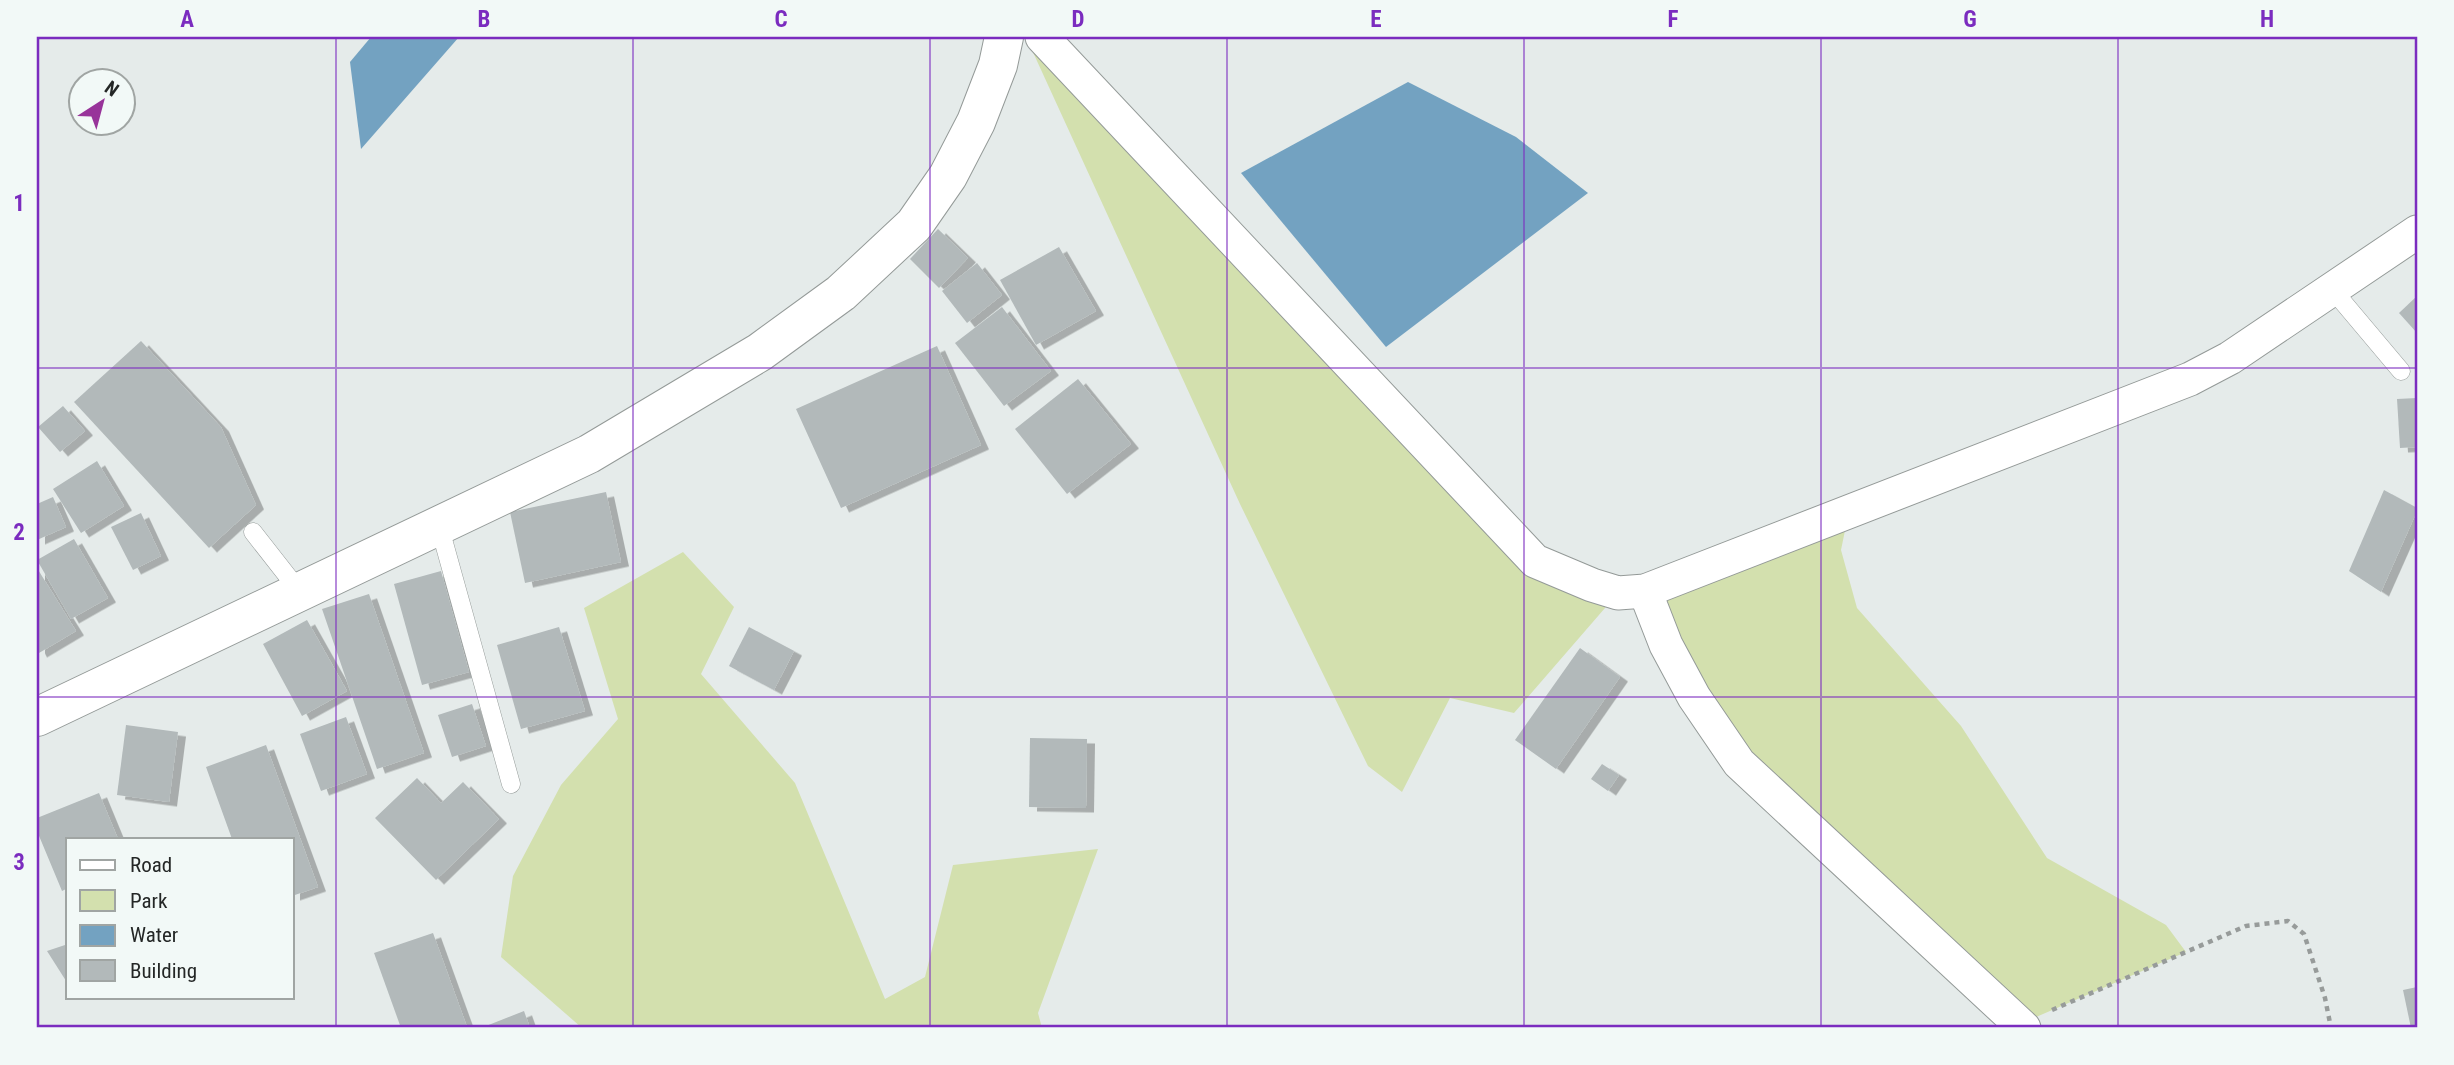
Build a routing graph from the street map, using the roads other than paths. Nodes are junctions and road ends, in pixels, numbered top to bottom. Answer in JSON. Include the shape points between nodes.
{"nodes":[{"id":1,"x":1004,"y":37,"type":"edge"},
{"id":2,"x":1042,"y":37,"type":"edge"},
{"id":3,"x":2417,"y":232,"type":"edge"},
{"id":4,"x":2332,"y":289,"type":"junction"},
{"id":5,"x":2401,"y":371,"type":"dead end"},
{"id":6,"x":439,"y":525,"type":"junction"},
{"id":7,"x":253,"y":532,"type":"dead end"},
{"id":8,"x":1645,"y":591,"type":"junction"},
{"id":9,"x":300,"y":592,"type":"junction"},
{"id":10,"x":37,"y":717,"type":"edge"},
{"id":11,"x":511,"y":784,"type":"dead end"},
{"id":12,"x":2022,"y":1026,"type":"edge"}],
"edges":[{"from":1,"to":6,"type":"street","via":[[976,122],[948,176],[914,225],[841,293],[760,352],[589,454]]},
{"from":2,"to":8,"type":"street","via":[[1535,561],[1618,593]]},
{"from":3,"to":4,"type":"street"},
{"from":4,"to":5,"type":"lane"},
{"from":4,"to":8,"type":"street","via":[[2230,358],[2190,379]]},
{"from":6,"to":9,"type":"street"},
{"from":6,"to":11,"type":"lane"},
{"from":7,"to":9,"type":"lane"},
{"from":8,"to":12,"type":"street","via":[[1688,687],[1740,763]]},
{"from":9,"to":10,"type":"street"}]}
